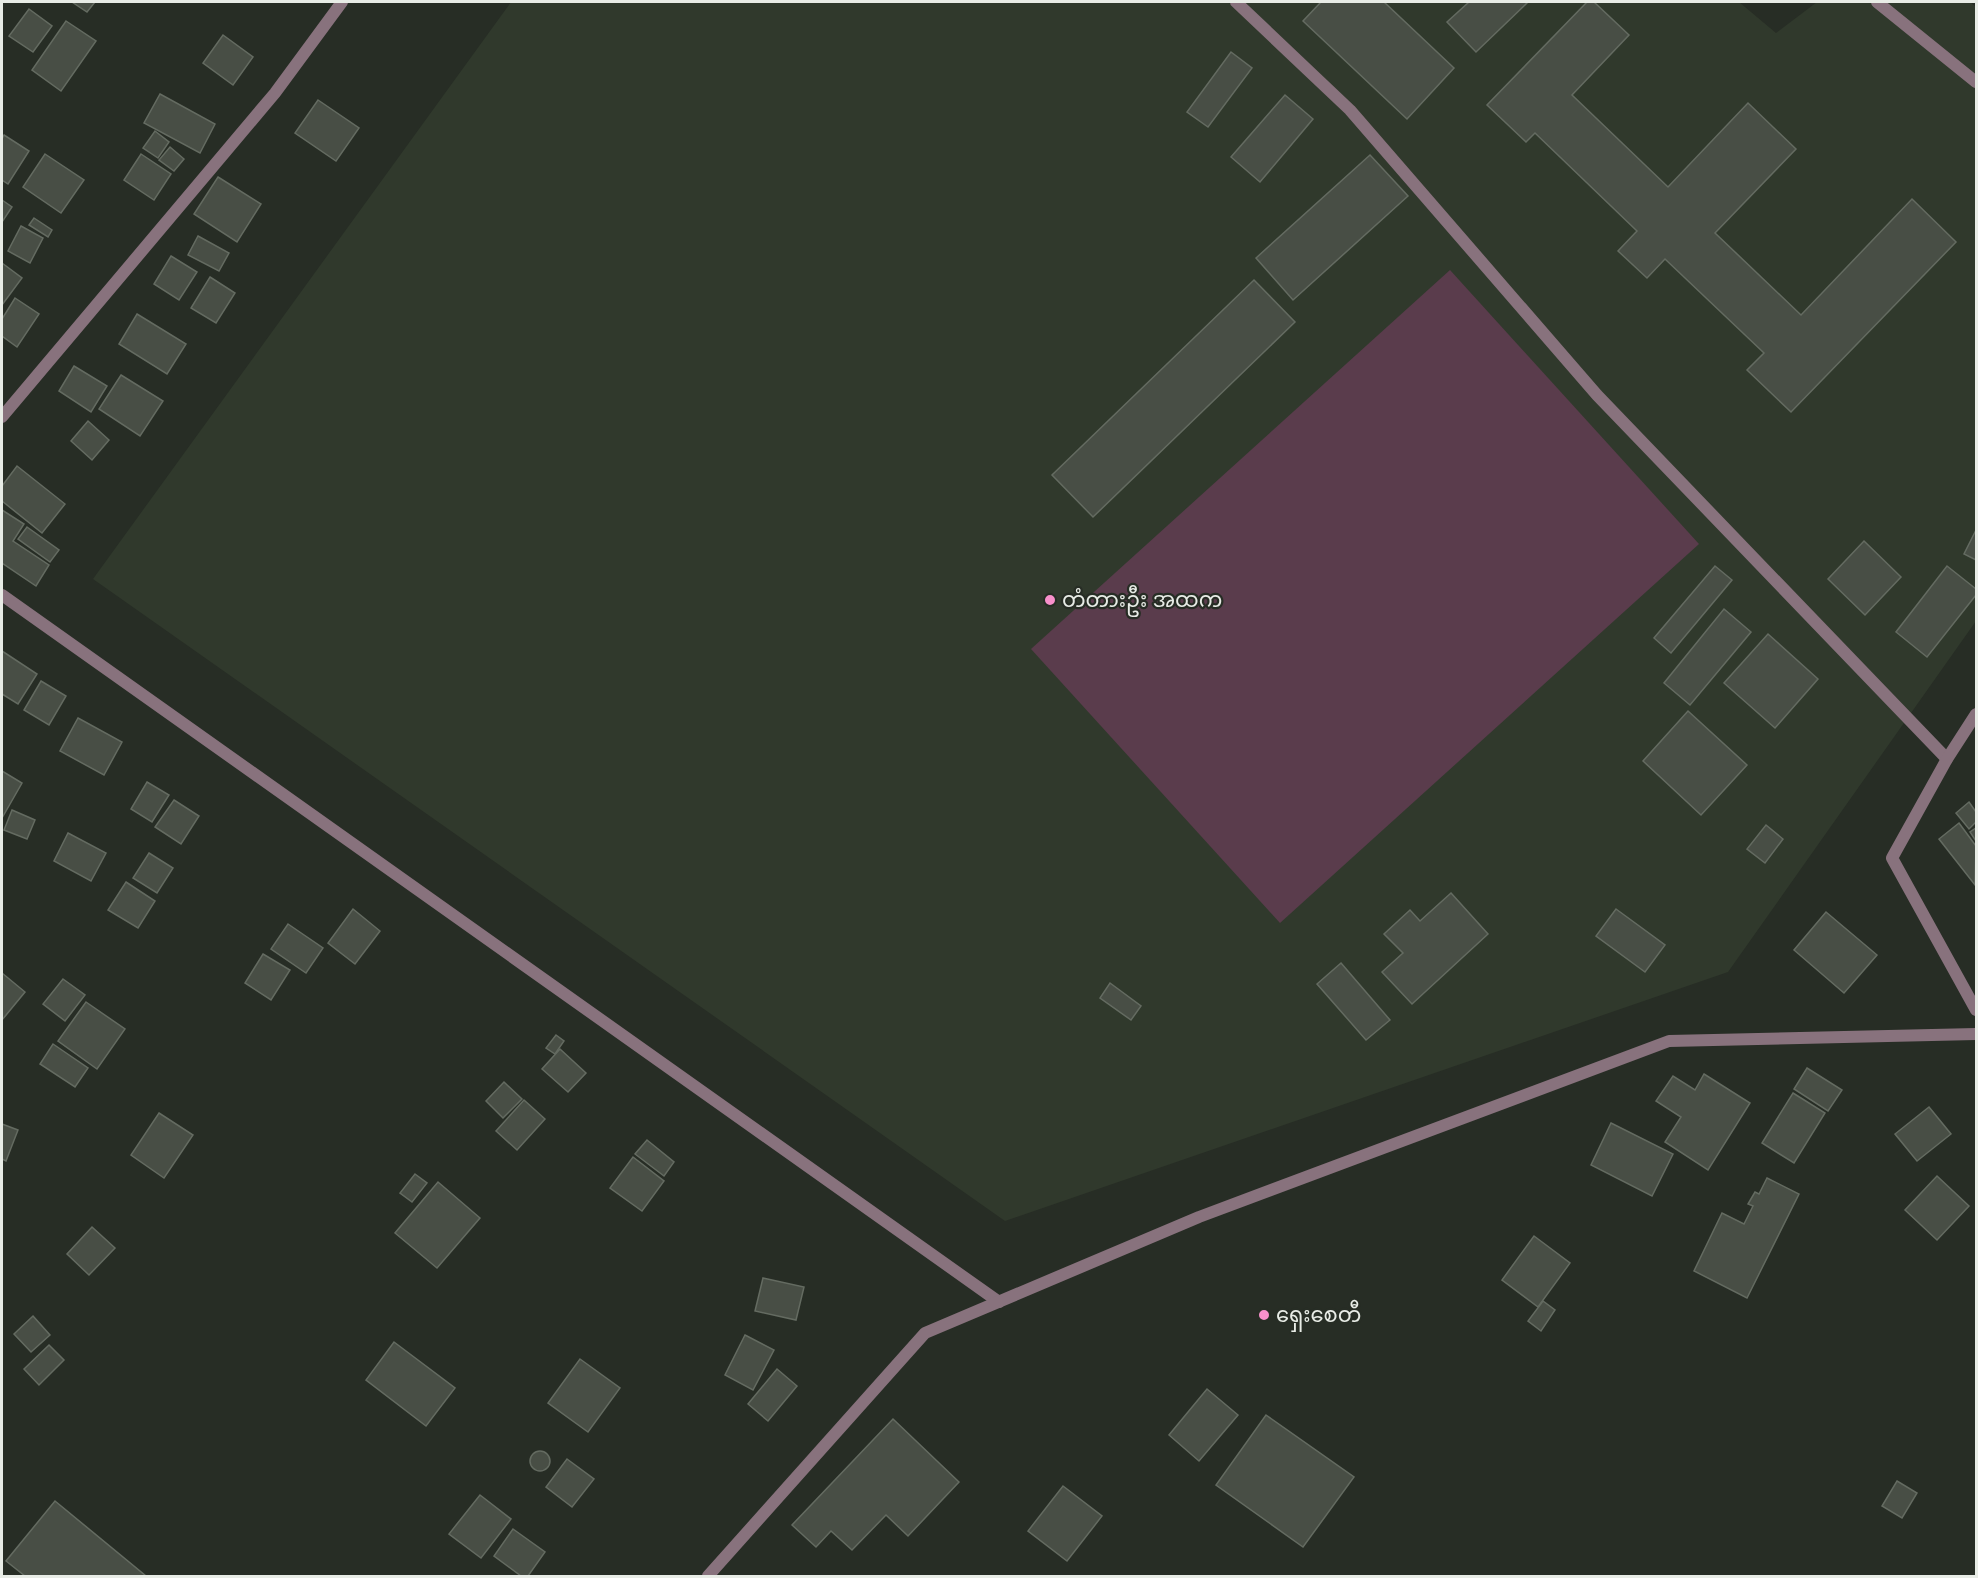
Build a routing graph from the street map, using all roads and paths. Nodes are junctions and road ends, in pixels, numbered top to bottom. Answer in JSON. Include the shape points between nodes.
{"nodes":[{"id":1,"x":342,"y":2,"type":"edge"},
{"id":2,"x":1236,"y":2,"type":"edge"},
{"id":3,"x":1877,"y":2,"type":"edge"},
{"id":4,"x":1977,"y":82,"type":"edge"},
{"id":5,"x":2,"y":417,"type":"edge"},
{"id":6,"x":2,"y":595,"type":"edge"},
{"id":7,"x":1977,"y":714,"type":"edge"},
{"id":8,"x":1947,"y":759,"type":"junction"},
{"id":9,"x":1977,"y":1010,"type":"edge"},
{"id":10,"x":1977,"y":1034,"type":"edge"},
{"id":11,"x":999,"y":1302,"type":"junction"},
{"id":12,"x":708,"y":1576,"type":"edge"}],
"edges":[{"from":1,"to":5,"type":"street","via":[[275,93]]},
{"from":2,"to":8,"type":"street","via":[[1350,110],[1597,395]]},
{"from":3,"to":4,"type":"street"},
{"from":6,"to":11,"type":"street"},
{"from":7,"to":8,"type":"street"},
{"from":8,"to":9,"type":"street","via":[[1892,858]]},
{"from":10,"to":11,"type":"street","via":[[1669,1041],[1199,1217]]},
{"from":11,"to":12,"type":"street","via":[[925,1333]]}]}
